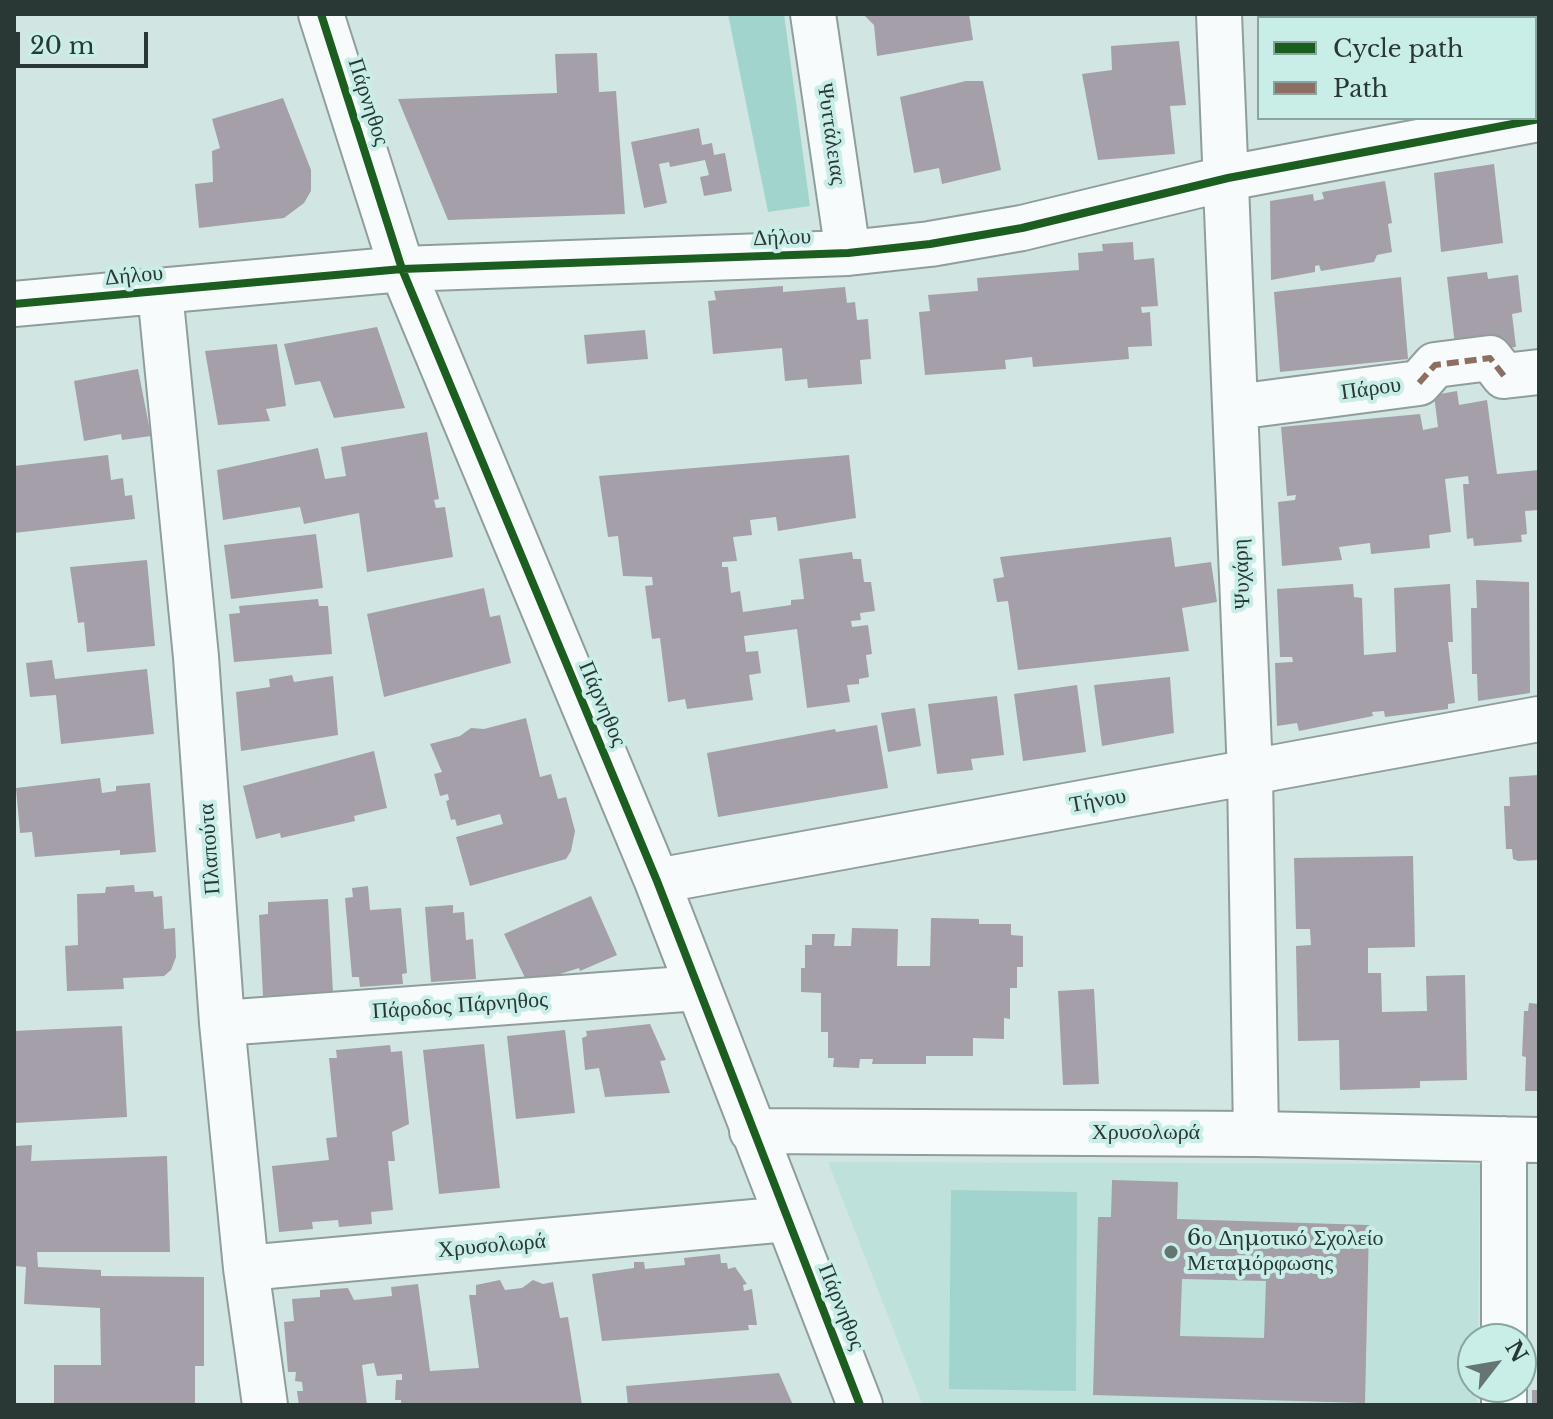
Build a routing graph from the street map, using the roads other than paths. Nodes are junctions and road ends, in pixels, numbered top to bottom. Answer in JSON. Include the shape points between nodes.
{"nodes":[{"id":1,"x":321,"y":14,"type":"edge"},
{"id":2,"x":813,"y":14,"type":"edge"},
{"id":3,"x":1219,"y":14,"type":"edge"},
{"id":4,"x":1534,"y":120,"type":"edge"},
{"id":5,"x":1228,"y":178,"type":"junction"},
{"id":6,"x":848,"y":253,"type":"junction"},
{"id":7,"x":402,"y":269,"type":"junction"},
{"id":8,"x":160,"y":292,"type":"junction"},
{"id":9,"x":14,"y":304,"type":"edge"},
{"id":10,"x":1522,"y":374,"type":"edge"},
{"id":11,"x":1236,"y":407,"type":"junction"},
{"id":12,"x":1539,"y":719,"type":"edge"},
{"id":13,"x":1250,"y":773,"type":"junction"},
{"id":14,"x":657,"y":881,"type":"junction"},
{"id":15,"x":698,"y":988,"type":"junction"},
{"id":16,"x":222,"y":1023,"type":"junction"},
{"id":17,"x":752,"y":1131,"type":"junction"},
{"id":18,"x":1256,"y":1134,"type":"junction"},
{"id":19,"x":1521,"y":1140,"type":"edge"},
{"id":20,"x":787,"y":1219,"type":"junction"},
{"id":21,"x":246,"y":1268,"type":"junction"},
{"id":22,"x":1505,"y":1323,"type":"edge"},
{"id":23,"x":265,"y":1405,"type":"edge"},
{"id":24,"x":860,"y":1405,"type":"edge"}],
"edges":[{"from":1,"to":7,"type":"street","name":"Πάρνηθος"},
{"from":2,"to":6,"type":"street","name":"Ψυττάλειας"},
{"from":3,"to":5,"type":"street","name":"Ψυχάρη"},
{"from":4,"to":5,"type":"street","name":"Δήλου"},
{"from":5,"to":6,"type":"street","name":"Δήλου","via":[[1022,228]]},
{"from":5,"to":11,"type":"street","name":"Ψυχάρη"},
{"from":6,"to":7,"type":"street","name":"Δήλου"},
{"from":7,"to":8,"type":"street","name":"Δήλου"},
{"from":7,"to":14,"type":"street","name":"Πάρνηθος"},
{"from":8,"to":9,"type":"street","name":"Δήλου"},
{"from":8,"to":16,"type":"street","name":"Πλαπούτα","via":[[196,657]]},
{"from":10,"to":11,"type":"street","name":"Πάρου","via":[[1490,358],[1435,365],[1419,383]]},
{"from":11,"to":13,"type":"street","name":"Ψυχάρη"},
{"from":12,"to":13,"type":"street","name":"Τήνου"},
{"from":13,"to":14,"type":"street","name":"Τήνου"},
{"from":13,"to":18,"type":"street","name":"Ψυχάρη"},
{"from":14,"to":15,"type":"street","name":"Πάρνηθος"},
{"from":15,"to":16,"type":"street","name":"Πάροδος Πάρνηθος"},
{"from":15,"to":17,"type":"street","name":"Πάρνηθος"},
{"from":16,"to":21,"type":"street","name":"Πλαπούτα"},
{"from":17,"to":18,"type":"street","name":"Χρυσολωρά"},
{"from":17,"to":20,"type":"street","name":"Πάρνηθος"},
{"from":18,"to":19,"type":"street","name":"Χρυσολωρά"},
{"from":19,"to":22,"type":"street"},
{"from":20,"to":21,"type":"street","name":"Χρυσολωρά"},
{"from":20,"to":24,"type":"street","name":"Πάρνηθος"},
{"from":21,"to":23,"type":"street","name":"Πλαπούτα"}]}
